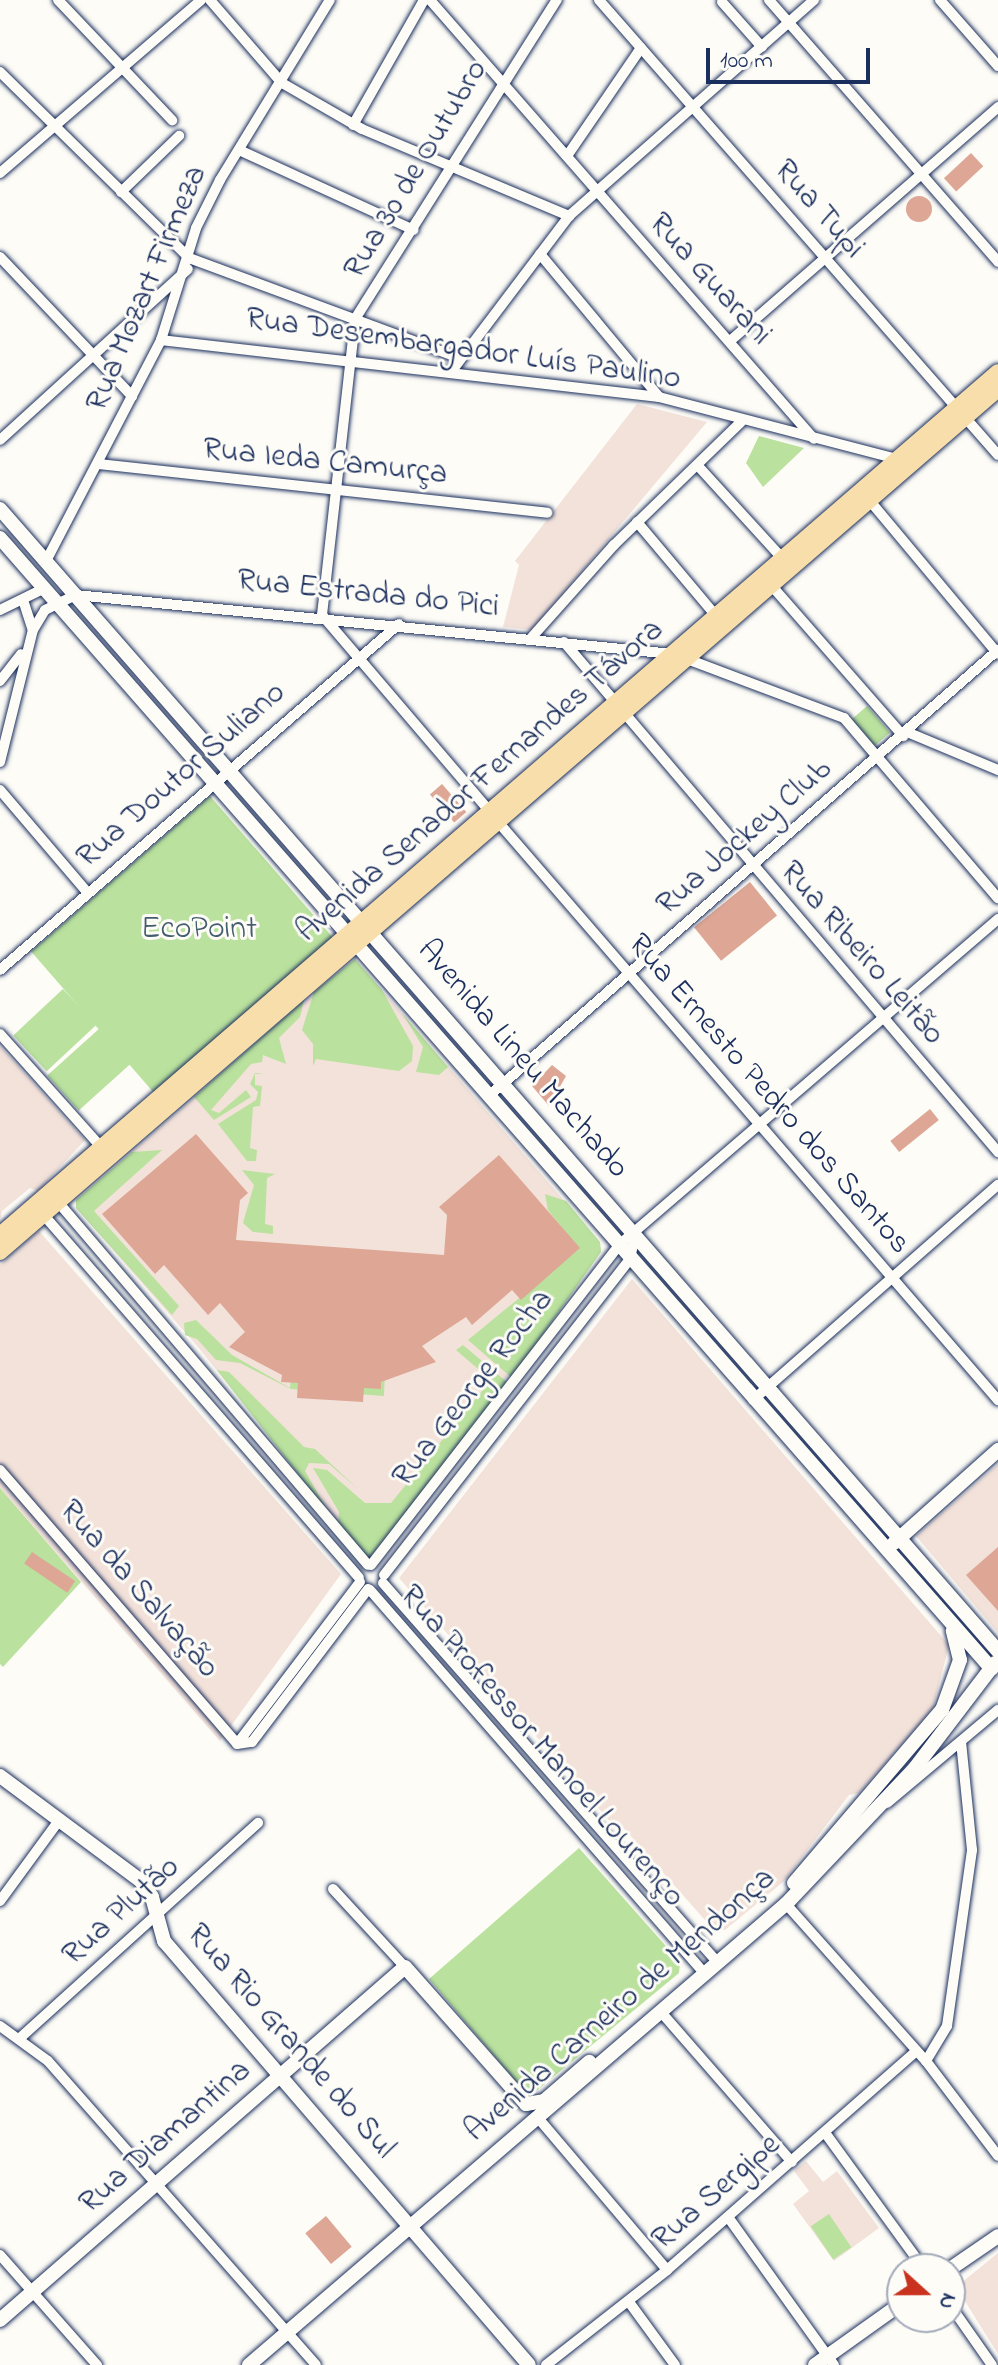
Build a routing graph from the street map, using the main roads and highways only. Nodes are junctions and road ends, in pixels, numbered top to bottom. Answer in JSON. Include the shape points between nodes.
{"nodes":[{"id":1,"x":998,"y":372,"type":"edge"},
{"id":2,"x":998,"y":389,"type":"edge"},
{"id":3,"x":962,"y":411,"type":"junction"},
{"id":4,"x":680,"y":657,"type":"junction"},
{"id":5,"x":351,"y":937,"type":"junction"},
{"id":6,"x":39,"y":1209,"type":"junction"},
{"id":7,"x":0,"y":1235,"type":"edge"},
{"id":8,"x":0,"y":1252,"type":"edge"}],
"edges":[{"from":1,"to":3,"type":"main road","name":"Avenida Senador Fernandes Távora"},
{"from":2,"to":3,"type":"main road","name":"Avenida Senador Fernandes Távora"},
{"from":3,"to":4,"type":"main road","name":"Avenida Senador Fernandes Távora","via":[[870,501]]},
{"from":3,"to":4,"type":"main road","name":"Avenida Senador Fernandes Távora","via":[[897,459],[717,617]]},
{"from":4,"to":5,"type":"main road","name":"Avenida Senador Fernandes Távora"},
{"from":5,"to":6,"type":"main road","name":"Avenida Senador Fernandes Távora","via":[[102,1148]]},
{"from":5,"to":6,"type":"main road","name":"Avenida Senador Fernandes Távora","via":[[58,1202]]},
{"from":6,"to":7,"type":"main road","name":"Avenida Senador Fernandes Távora"},
{"from":6,"to":8,"type":"main road","name":"Avenida Senador Fernandes Távora"}]}
